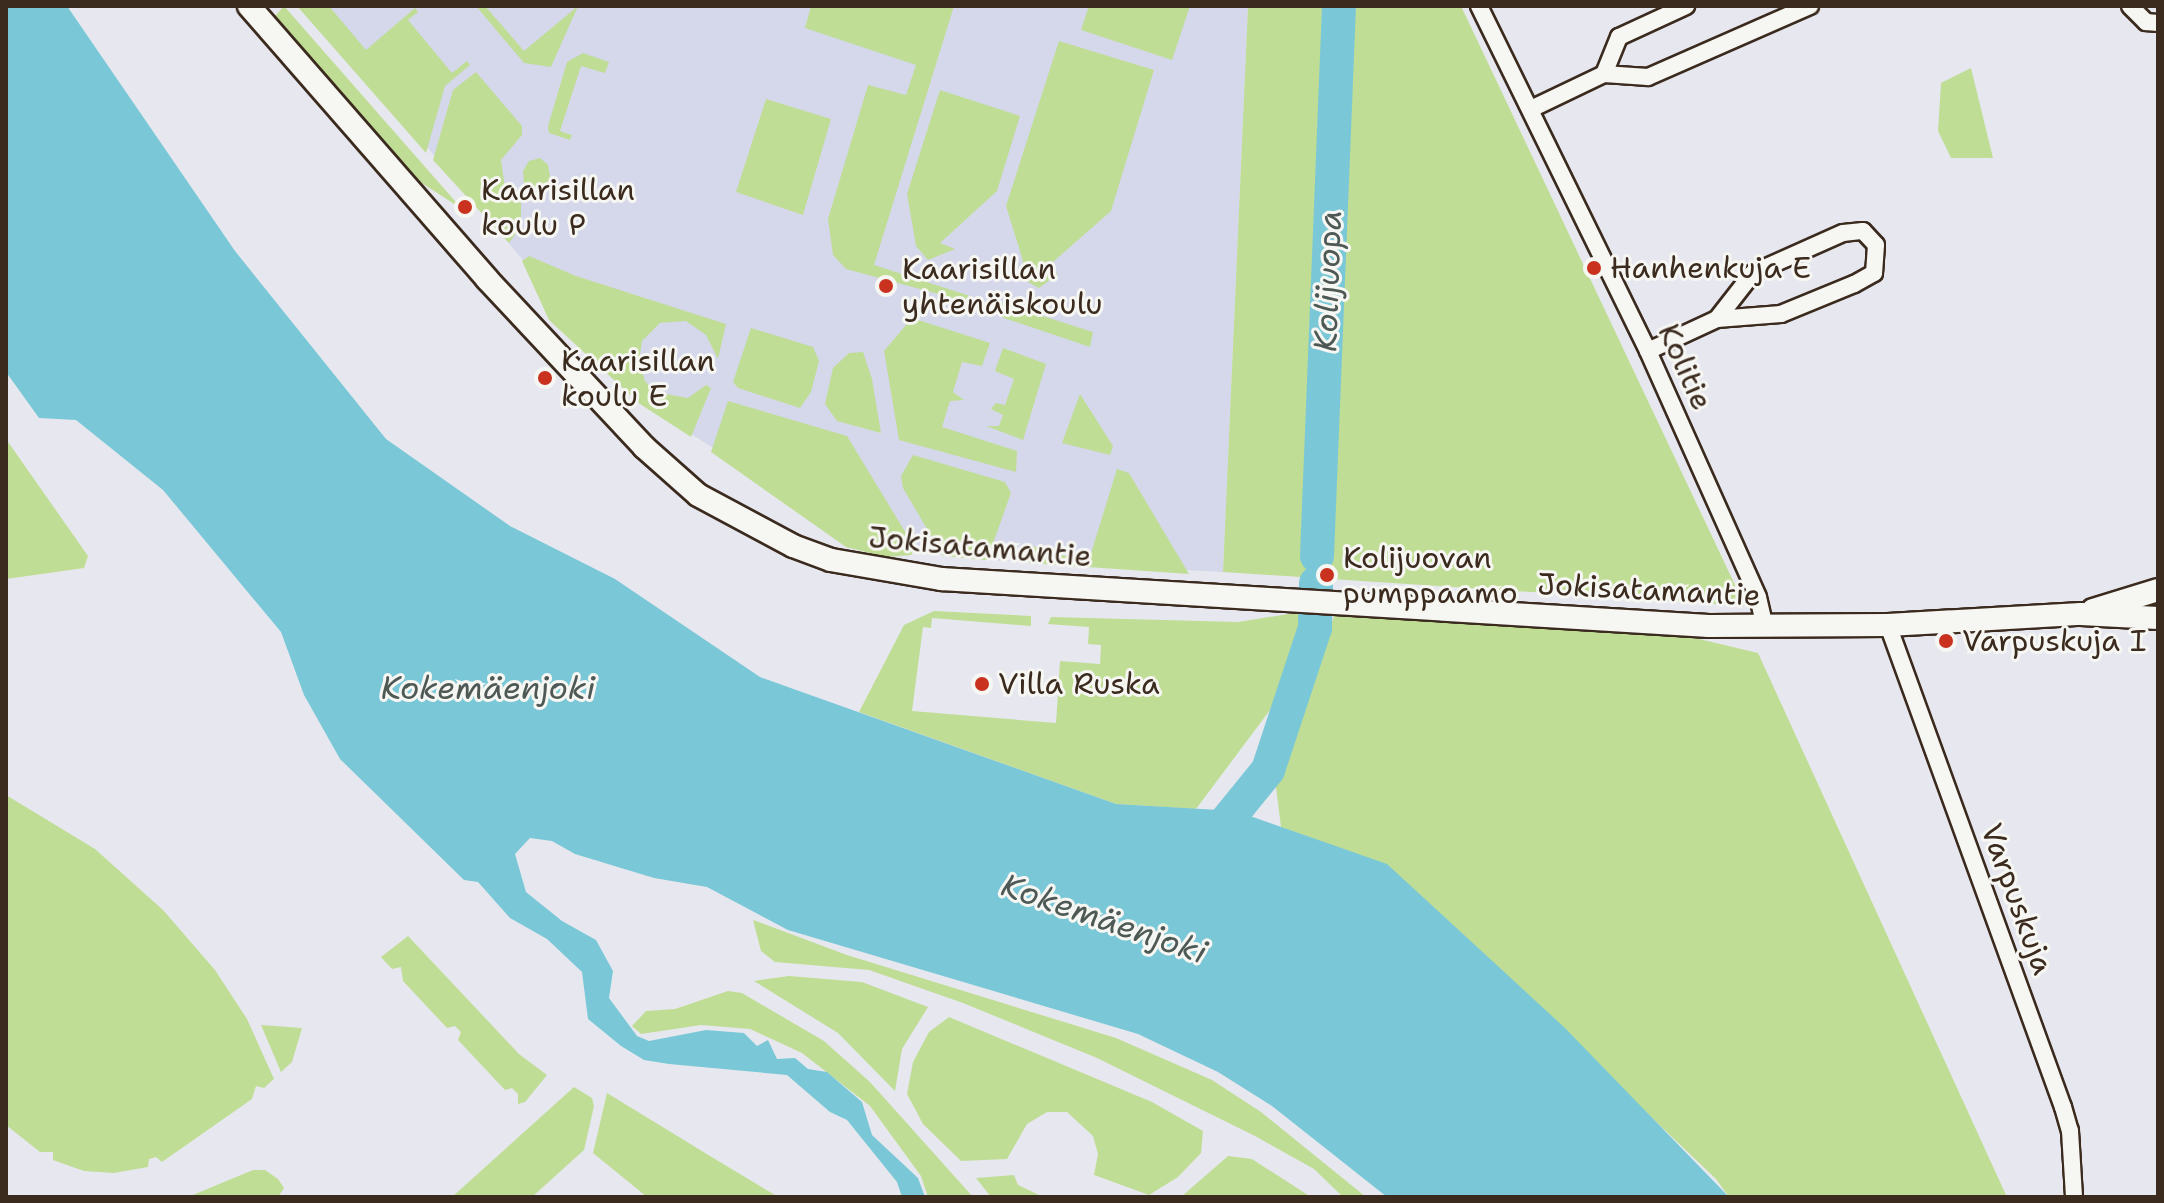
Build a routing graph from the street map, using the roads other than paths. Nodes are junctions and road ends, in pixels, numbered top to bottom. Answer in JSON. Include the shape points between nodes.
{"nodes":[{"id":1,"x":249,"y":6,"type":"edge"},
{"id":2,"x":1479,"y":6,"type":"edge"},
{"id":3,"x":1686,"y":6,"type":"edge"},
{"id":4,"x":1810,"y":6,"type":"edge"},
{"id":5,"x":2130,"y":6,"type":"edge"},
{"id":6,"x":2158,"y":23,"type":"edge"},
{"id":7,"x":1604,"y":74,"type":"junction"},
{"id":8,"x":1533,"y":108,"type":"junction"},
{"id":9,"x":1717,"y":319,"type":"junction"},
{"id":10,"x":1648,"y":351,"type":"junction"},
{"id":11,"x":2158,"y":590,"type":"edge"},
{"id":12,"x":2081,"y":614,"type":"junction"},
{"id":13,"x":2158,"y":618,"type":"edge"},
{"id":14,"x":1888,"y":625,"type":"junction"},
{"id":15,"x":1765,"y":627,"type":"junction"},
{"id":16,"x":2074,"y":1197,"type":"edge"}],
"edges":[{"from":1,"to":15,"type":"street","name":"Jokisatamantie","via":[[614,416],[698,495],[793,546],[876,572]]},
{"from":2,"to":8,"type":"street","name":"Kolitie"},
{"from":3,"to":7,"type":"street","via":[[1619,37]]},
{"from":4,"to":7,"type":"street","via":[[1648,77]]},
{"from":5,"to":6,"type":"street","via":[[2146,22]]},
{"from":7,"to":8,"type":"street"},
{"from":8,"to":10,"type":"street","name":"Kolitie"},
{"from":9,"to":9,"type":"street","via":[[1753,273],[1843,233],[1863,231],[1876,245],[1874,273],[1854,284],[1781,314]]},
{"from":9,"to":10,"type":"street"},
{"from":10,"to":15,"type":"street","name":"Kolitie","via":[[1758,597]]},
{"from":11,"to":12,"type":"street"},
{"from":12,"to":13,"type":"street"},
{"from":12,"to":14,"type":"street","name":"Jokisatamantie"},
{"from":14,"to":15,"type":"street","name":"Jokisatamantie"},
{"from":14,"to":16,"type":"street","name":"Varpuskuja","via":[[2063,1107],[2070,1131]]}]}
